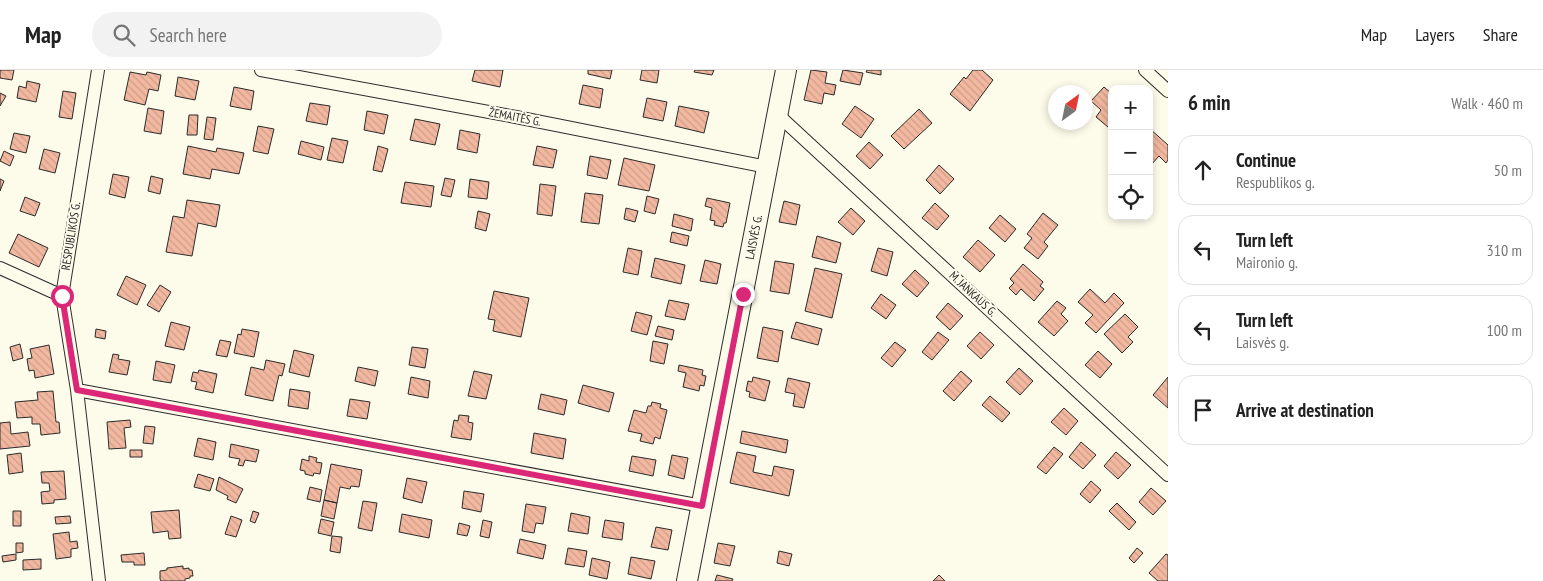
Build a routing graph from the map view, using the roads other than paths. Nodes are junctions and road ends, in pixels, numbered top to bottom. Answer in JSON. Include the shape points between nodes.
{"nodes":[{"id":1,"x":98,"y":70,"type":"edge"},
{"id":2,"x":261,"y":70,"type":"edge"},
{"id":3,"x":786,"y":70,"type":"edge"},
{"id":4,"x":1145,"y":70,"type":"edge"},
{"id":5,"x":293,"y":73,"type":"edge"},
{"id":6,"x":1168,"y":91,"type":"edge"},
{"id":7,"x":777,"y":114,"type":"junction"},
{"id":8,"x":767,"y":167,"type":"junction"},
{"id":9,"x":0,"y":268,"type":"edge"},
{"id":10,"x":62,"y":296,"type":"junction"},
{"id":11,"x":77,"y":390,"type":"junction"},
{"id":12,"x":1168,"y":475,"type":"edge"},
{"id":13,"x":702,"y":506,"type":"junction"},
{"id":14,"x":99,"y":581,"type":"edge"},
{"id":15,"x":687,"y":581,"type":"edge"}],
"edges":[{"from":1,"to":10,"type":"street","name":"RESPUBLIKOS G."},
{"from":2,"to":5,"type":"street","name":"ŽEMAITĖS G."},
{"from":3,"to":7,"type":"main road","name":"LAISVĖS G."},
{"from":4,"to":6,"type":"street"},
{"from":5,"to":8,"type":"street","name":"ŽEMAITĖS G."},
{"from":7,"to":8,"type":"main road","name":"LAISVĖS G."},
{"from":7,"to":12,"type":"street","name":"M. JANKAUS G."},
{"from":8,"to":13,"type":"main road","name":"LAISVĖS G."},
{"from":9,"to":10,"type":"street"},
{"from":10,"to":11,"type":"street","name":"RESPUBLIKOS G."},
{"from":11,"to":13,"type":"street"},
{"from":11,"to":14,"type":"street","name":"RESPUBLIKOS G."},
{"from":13,"to":15,"type":"main road","name":"LAISVĖS G."}]}
